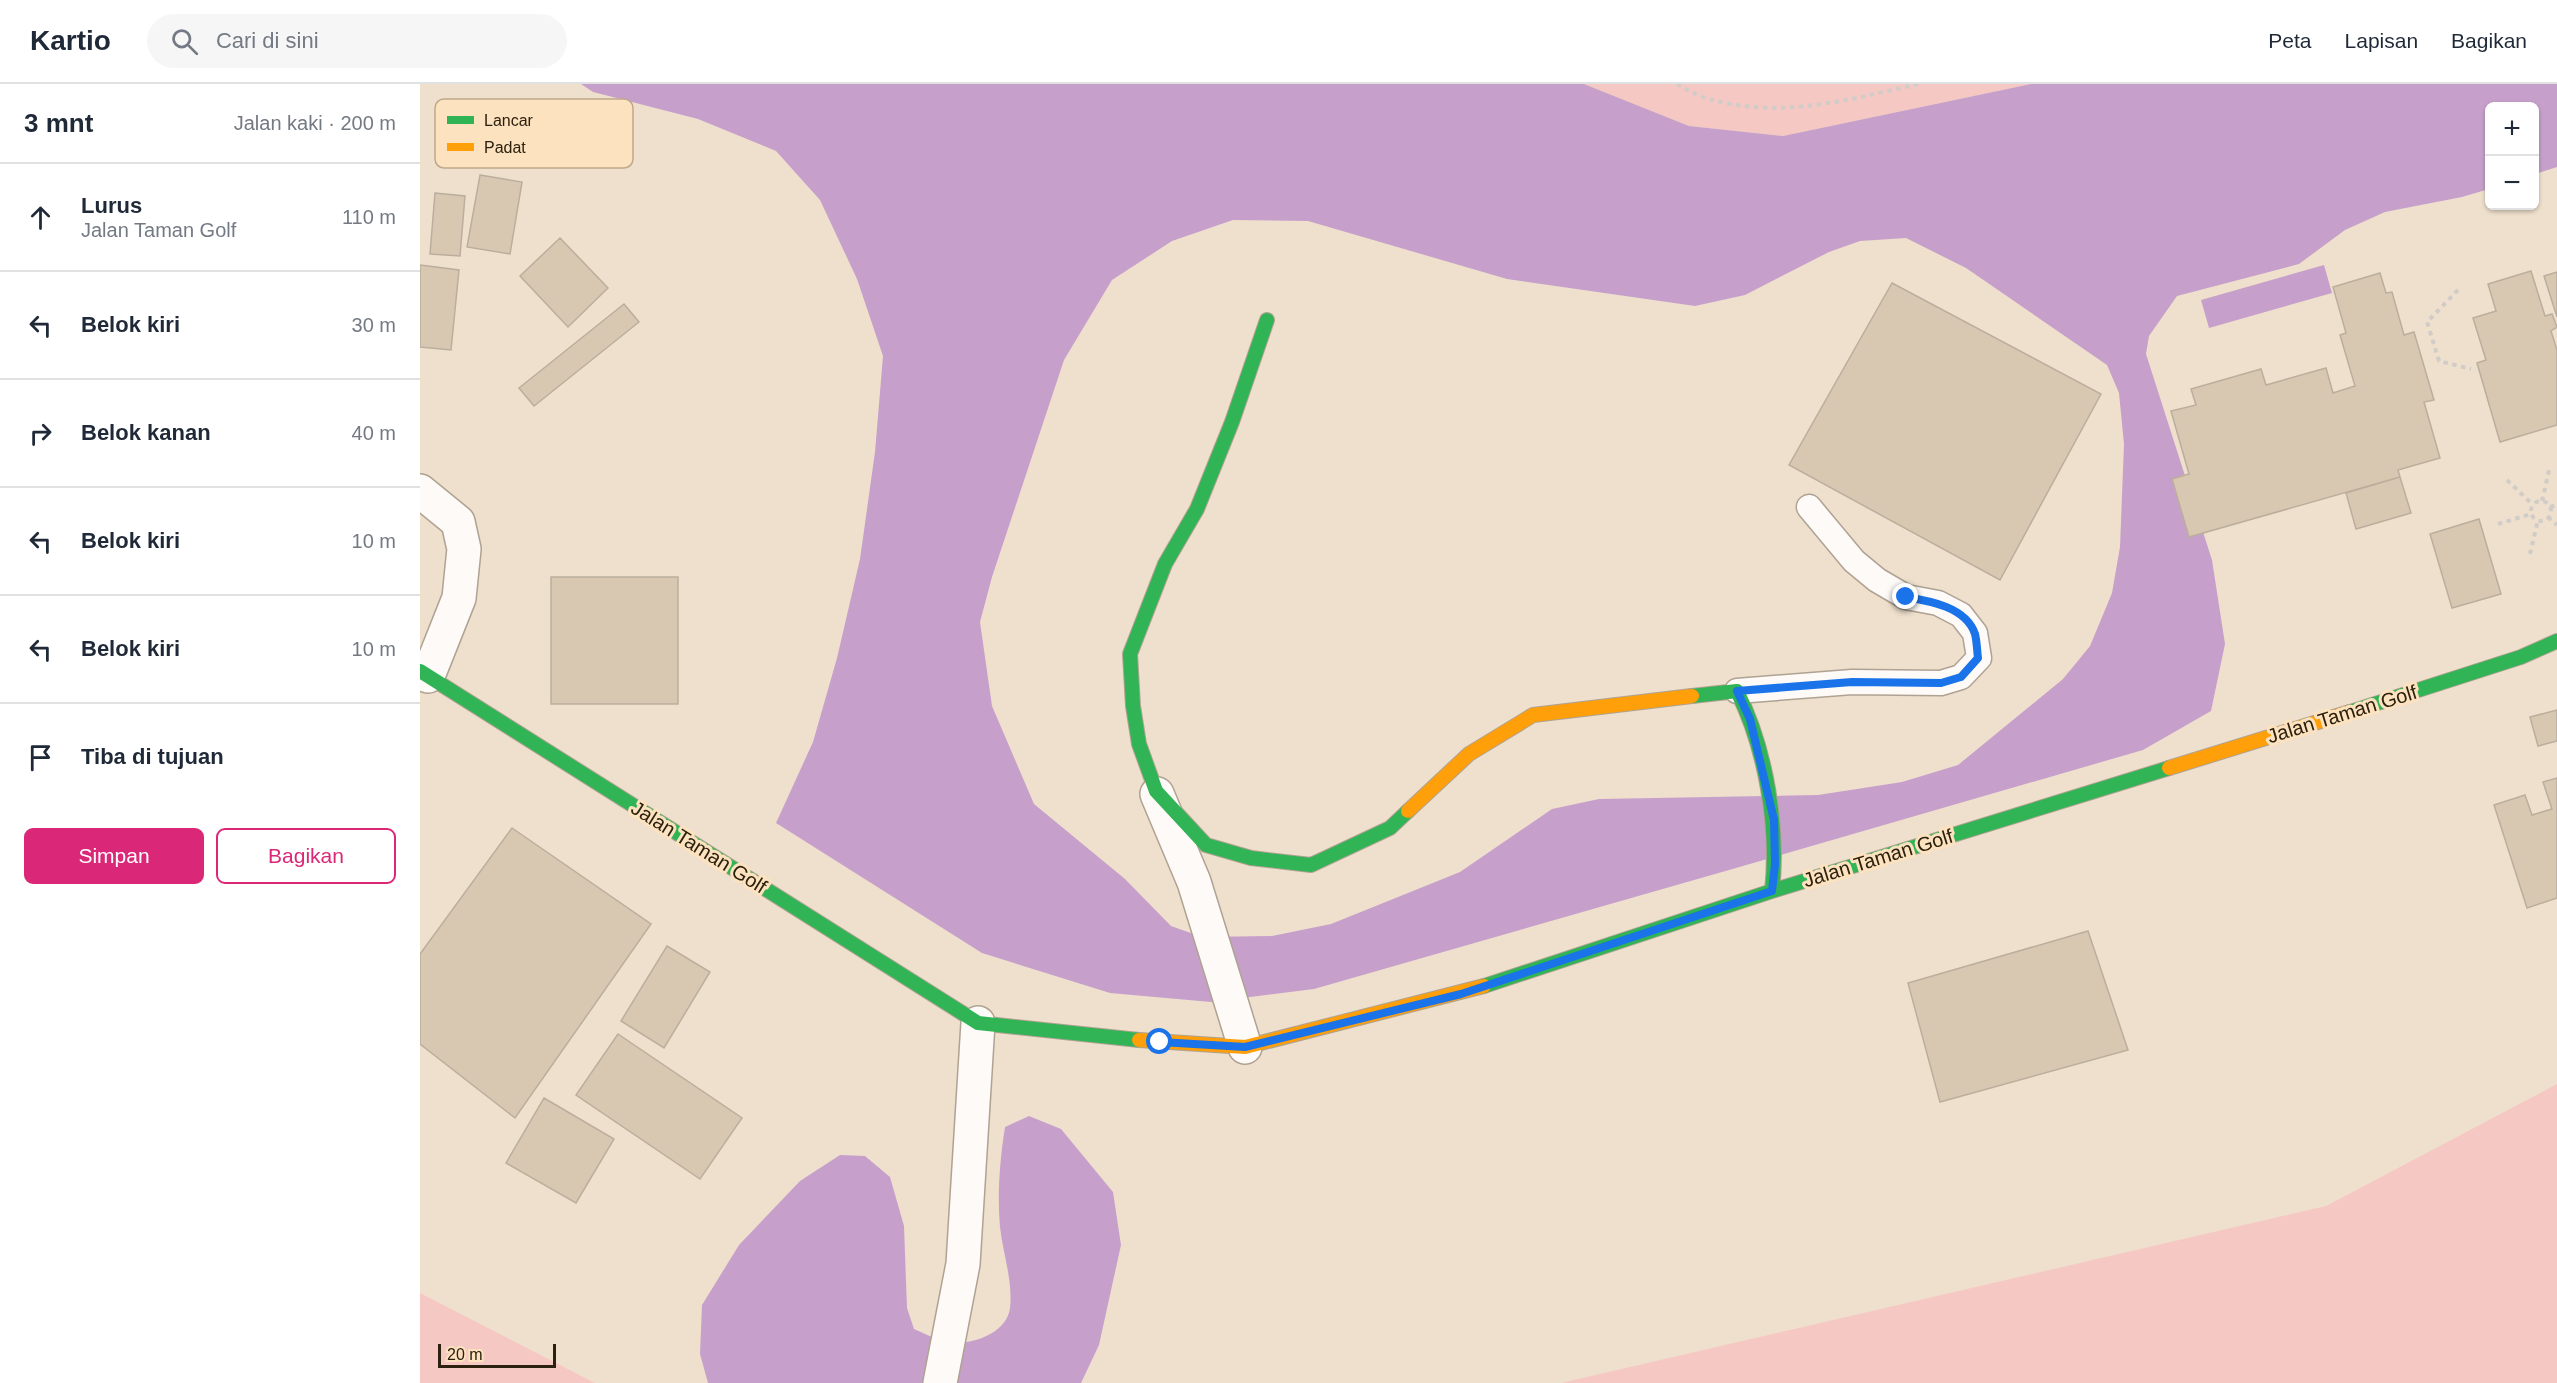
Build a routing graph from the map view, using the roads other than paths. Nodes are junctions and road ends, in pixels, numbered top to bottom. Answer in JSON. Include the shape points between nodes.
{"nodes":[{"id":1,"x":1267,"y":320,"type":"dead end"},
{"id":2,"x":420,"y":491,"type":"edge"},
{"id":3,"x":1809,"y":507,"type":"dead end"},
{"id":4,"x":2557,"y":641,"type":"edge"},
{"id":5,"x":424,"y":674,"type":"edge"},
{"id":6,"x":1737,"y":691,"type":"junction"},
{"id":7,"x":1156,"y":791,"type":"junction"},
{"id":8,"x":1772,"y":891,"type":"junction"},
{"id":9,"x":978,"y":1023,"type":"junction"},
{"id":10,"x":1245,"y":1047,"type":"junction"},
{"id":11,"x":940,"y":1383,"type":"edge"}],
"edges":[{"from":1,"to":7,"type":"street","via":[[1197,509],[1165,564],[1130,654],[1139,744]]},
{"from":2,"to":5,"type":"street","via":[[458,522],[464,549],[459,598]]},
{"from":3,"to":6,"type":"lane","via":[[1854,561],[1877,579],[1906,597],[1938,603],[1961,615],[1975,633],[1978,658],[1961,677],[1941,683],[1852,682]]},
{"from":4,"to":8,"type":"street","name":"Jalan Taman Golf","via":[[2450,681]]},
{"from":5,"to":9,"type":"street","name":"Jalan Taman Golf"},
{"from":6,"to":7,"type":"street","via":[[1533,716],[1469,754],[1390,828],[1311,865],[1251,858],[1206,845]]},
{"from":6,"to":8,"type":"street","via":[[1750,719],[1774,820]]},
{"from":7,"to":10,"type":"street","via":[[1194,882]]},
{"from":8,"to":10,"type":"street","name":"Jalan Taman Golf","via":[[1461,994]]},
{"from":9,"to":10,"type":"street","name":"Jalan Taman Golf"},
{"from":9,"to":11,"type":"street","via":[[963,1264]]}]}
